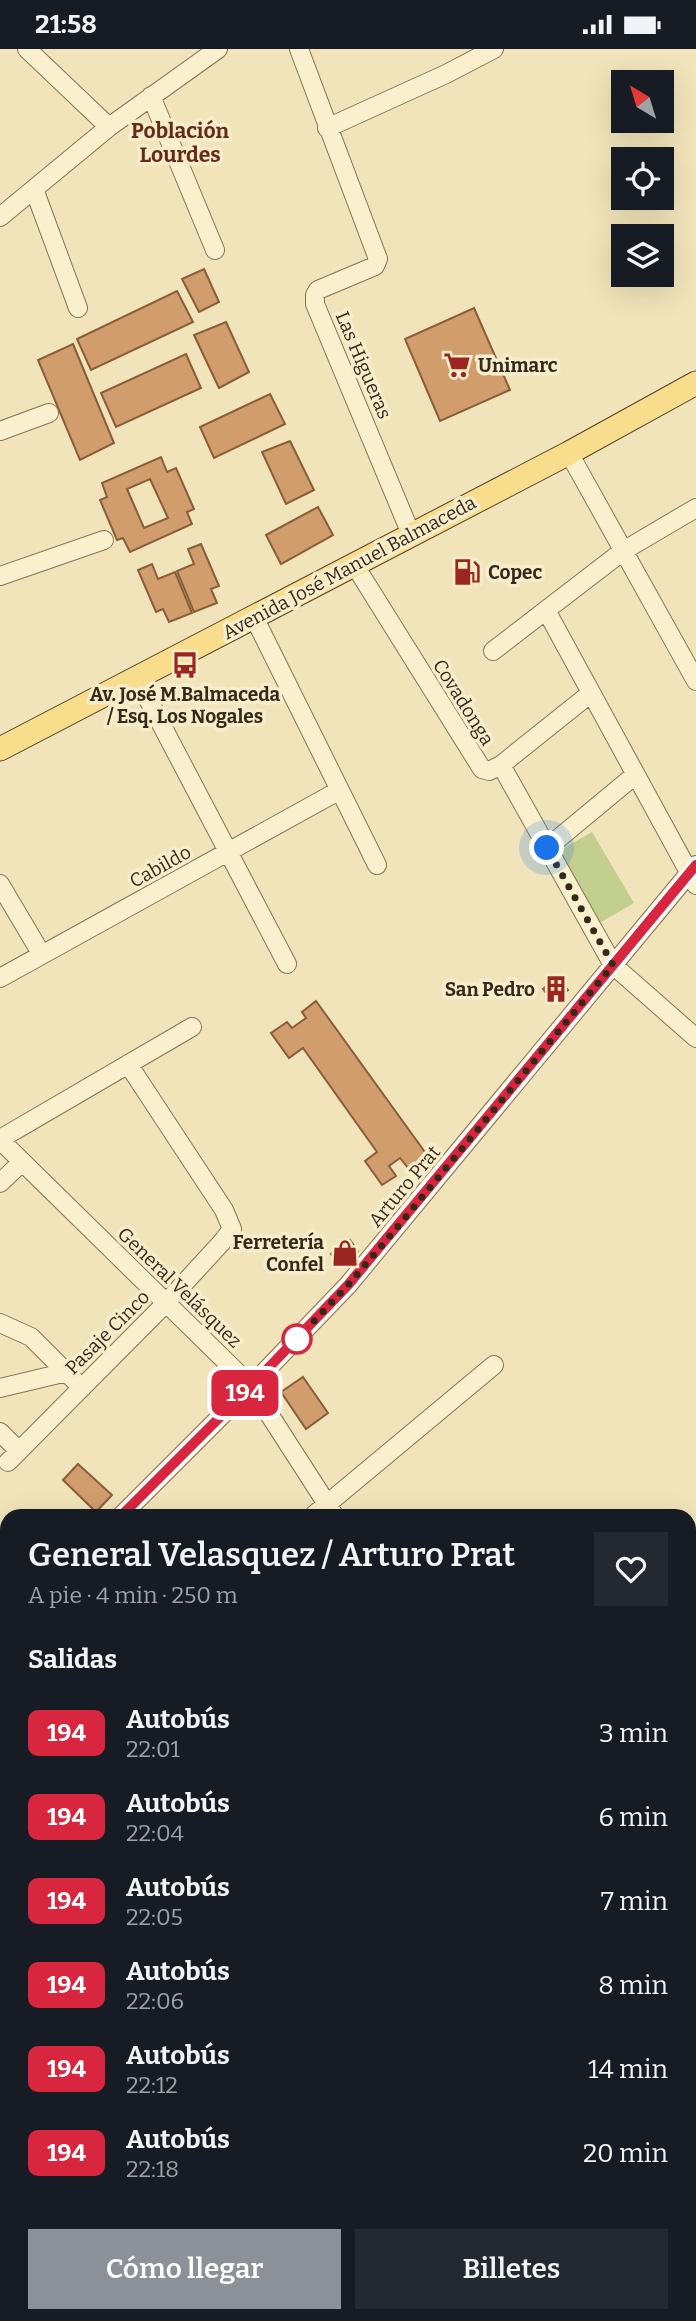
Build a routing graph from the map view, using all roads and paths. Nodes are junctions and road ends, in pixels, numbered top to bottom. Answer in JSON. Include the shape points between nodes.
{"nodes":[{"id":1,"x":27,"y":49,"type":"edge"},
{"id":2,"x":299,"y":49,"type":"edge"},
{"id":3,"x":494,"y":49,"type":"edge"},
{"id":4,"x":215,"y":50,"type":"edge"},
{"id":5,"x":151,"y":96,"type":"junction"},
{"id":6,"x":110,"y":127,"type":"junction"},
{"id":7,"x":327,"y":128,"type":"junction"},
{"id":8,"x":34,"y":189,"type":"junction"},
{"id":9,"x":0,"y":217,"type":"edge"},
{"id":10,"x":215,"y":250,"type":"dead end"},
{"id":11,"x":78,"y":308,"type":"dead end"},
{"id":12,"x":696,"y":383,"type":"edge"},
{"id":13,"x":49,"y":413,"type":"dead end"},
{"id":14,"x":0,"y":431,"type":"edge"},
{"id":15,"x":569,"y":453,"type":"junction"},
{"id":16,"x":696,"y":508,"type":"edge"},
{"id":17,"x":411,"y":534,"type":"junction"},
{"id":18,"x":104,"y":540,"type":"dead end"},
{"id":19,"x":623,"y":551,"type":"junction"},
{"id":20,"x":354,"y":564,"type":"junction"},
{"id":21,"x":0,"y":576,"type":"edge"},
{"id":22,"x":546,"y":610,"type":"junction"},
{"id":23,"x":254,"y":617,"type":"junction"},
{"id":24,"x":494,"y":651,"type":"dead end"},
{"id":25,"x":137,"y":678,"type":"junction"},
{"id":26,"x":696,"y":681,"type":"edge"},
{"id":27,"x":591,"y":693,"type":"junction"},
{"id":28,"x":0,"y":750,"type":"edge"},
{"id":29,"x":501,"y":765,"type":"junction"},
{"id":30,"x":635,"y":775,"type":"junction"},
{"id":31,"x":340,"y":790,"type":"junction"},
{"id":32,"x":547,"y":848,"type":"junction"},
{"id":33,"x":228,"y":852,"type":"junction"},
{"id":34,"x":377,"y":865,"type":"dead end"},
{"id":35,"x":693,"y":875,"type":"edge"},
{"id":36,"x":0,"y":884,"type":"edge"},
{"id":37,"x":42,"y":955,"type":"junction"},
{"id":38,"x":287,"y":964,"type":"dead end"},
{"id":39,"x":613,"y":965,"type":"junction"},
{"id":40,"x":0,"y":978,"type":"edge"},
{"id":41,"x":192,"y":1027,"type":"dead end"},
{"id":42,"x":696,"y":1038,"type":"edge"},
{"id":43,"x":128,"y":1064,"type":"junction"},
{"id":44,"x":0,"y":1139,"type":"edge"},
{"id":45,"x":22,"y":1162,"type":"junction"},
{"id":46,"x":0,"y":1183,"type":"edge"},
{"id":47,"x":166,"y":1303,"type":"junction"},
{"id":48,"x":0,"y":1323,"type":"edge"},
{"id":49,"x":494,"y":1365,"type":"dead end"},
{"id":50,"x":67,"y":1373,"type":"junction"},
{"id":51,"x":251,"y":1386,"type":"junction"},
{"id":52,"x":0,"y":1388,"type":"edge"},
{"id":53,"x":82,"y":1388,"type":"junction"},
{"id":54,"x":0,"y":1432,"type":"edge"},
{"id":55,"x":128,"y":1509,"type":"edge"},
{"id":56,"x":324,"y":1509,"type":"edge"},
{"id":57,"x":327,"y":1509,"type":"edge"}],
"edges":[{"from":1,"to":6,"type":"street"},
{"from":2,"to":7,"type":"street","name":"Las Higueras"},
{"from":3,"to":7,"type":"street"},
{"from":4,"to":5,"type":"street"},
{"from":5,"to":6,"type":"street"},
{"from":5,"to":10,"type":"street"},
{"from":6,"to":8,"type":"street"},
{"from":7,"to":17,"type":"street","name":"Las Higueras","via":[[378,259],[375,266],[318,291],[314,299]]},
{"from":8,"to":9,"type":"street"},
{"from":8,"to":11,"type":"street"},
{"from":12,"to":15,"type":"main road","name":"Avenida José Manuel Balmaceda"},
{"from":13,"to":14,"type":"street"},
{"from":15,"to":17,"type":"main road","name":"Avenida José Manuel Balmaceda"},
{"from":15,"to":19,"type":"street"},
{"from":16,"to":19,"type":"street"},
{"from":17,"to":20,"type":"main road","name":"Avenida José Manuel Balmaceda"},
{"from":18,"to":21,"type":"street"},
{"from":19,"to":22,"type":"street"},
{"from":19,"to":26,"type":"street"},
{"from":20,"to":23,"type":"main road","name":"Avenida José Manuel Balmaceda"},
{"from":20,"to":29,"type":"street","name":"Covadonga","via":[[480,766],[489,771]]},
{"from":22,"to":24,"type":"street"},
{"from":22,"to":27,"type":"street"},
{"from":23,"to":25,"type":"main road","name":"Avenida José Manuel Balmaceda"},
{"from":23,"to":31,"type":"street"},
{"from":25,"to":28,"type":"main road","name":"Avenida José Manuel Balmaceda"},
{"from":25,"to":33,"type":"street"},
{"from":27,"to":29,"type":"street"},
{"from":27,"to":30,"type":"street"},
{"from":29,"to":32,"type":"street","name":"Covadonga"},
{"from":30,"to":32,"type":"street"},
{"from":30,"to":35,"type":"street"},
{"from":31,"to":33,"type":"street","name":"Cabildo"},
{"from":31,"to":34,"type":"street"},
{"from":32,"to":39,"type":"street","name":"Covadonga"},
{"from":33,"to":37,"type":"street","name":"Cabildo"},
{"from":33,"to":38,"type":"street"},
{"from":35,"to":39,"type":"street","name":"Arturo Prat"},
{"from":36,"to":37,"type":"street"},
{"from":37,"to":40,"type":"street","name":"Cabildo"},
{"from":39,"to":42,"type":"street","name":"Covadonga"},
{"from":39,"to":51,"type":"street","name":"Arturo Prat","via":[[357,1275]]},
{"from":41,"to":43,"type":"street"},
{"from":43,"to":44,"type":"street"},
{"from":43,"to":47,"type":"street","name":"Pasaje Cinco","via":[[232,1229]]},
{"from":44,"to":45,"type":"street","name":"General Velásquez"},
{"from":45,"to":46,"type":"street"},
{"from":45,"to":47,"type":"street","name":"General Velásquez"},
{"from":47,"to":51,"type":"street","name":"General Velásquez"},
{"from":47,"to":53,"type":"street","name":"Pasaje Cinco"},
{"from":48,"to":50,"type":"street","via":[[31,1337]]},
{"from":49,"to":57,"type":"street"},
{"from":50,"to":52,"type":"street"},
{"from":50,"to":53,"type":"street"},
{"from":51,"to":55,"type":"street","name":"Arturo Prat"},
{"from":51,"to":56,"type":"street","name":"General Velásquez"},
{"from":53,"to":54,"type":"street","name":"Pasaje Cinco","via":[[14,1457]]}]}
